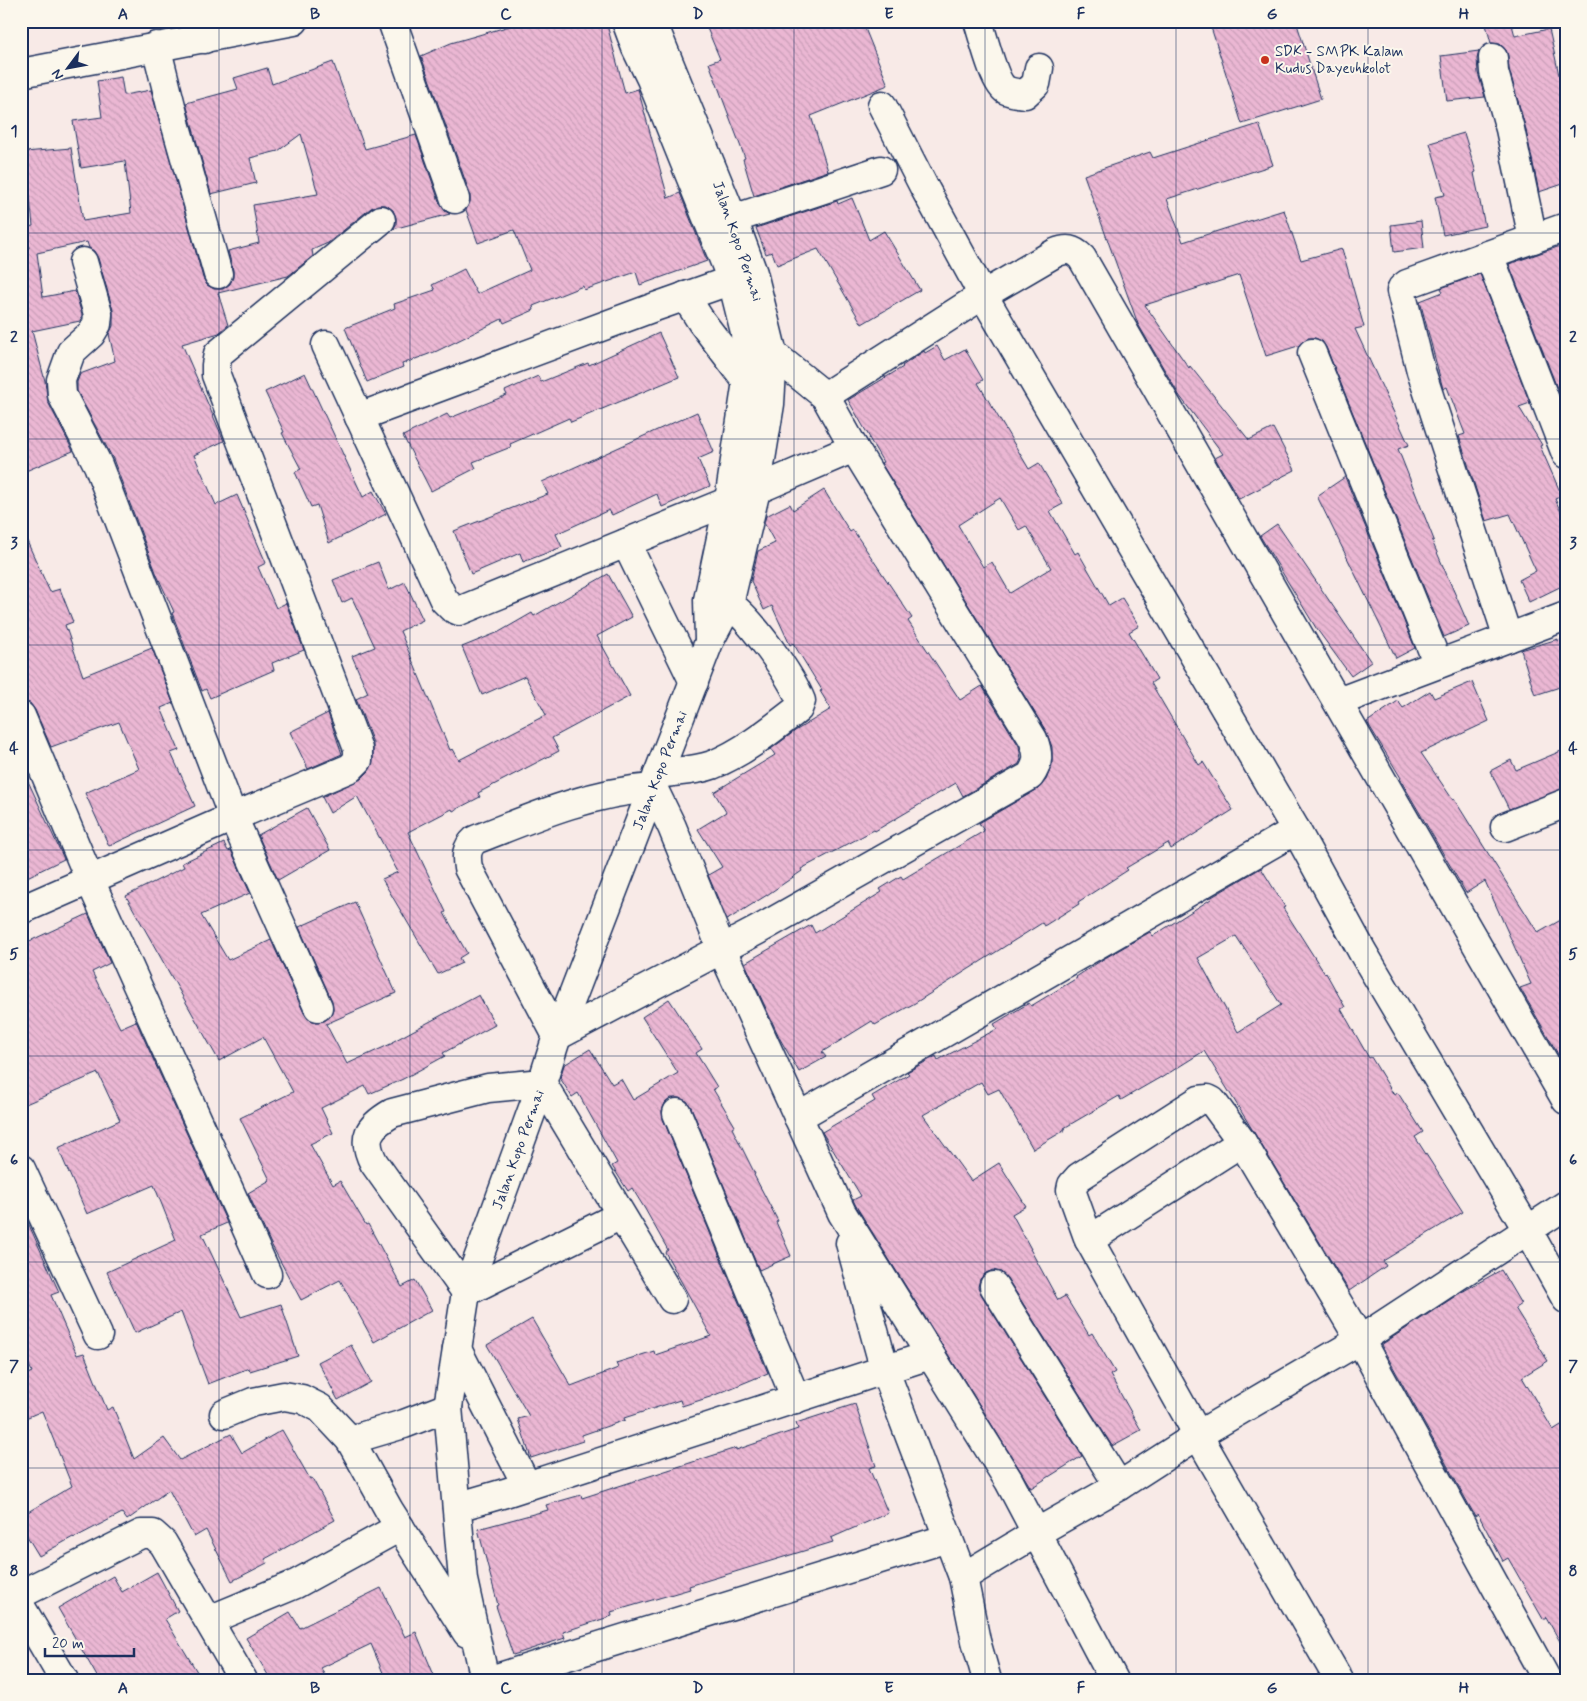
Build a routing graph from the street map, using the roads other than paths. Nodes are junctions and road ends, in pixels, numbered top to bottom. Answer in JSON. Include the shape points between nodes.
{"nodes":[{"id":1,"x":294,"y":21,"type":"edge"},
{"id":2,"x":392,"y":21,"type":"edge"},
{"id":3,"x":626,"y":21,"type":"edge"},
{"id":4,"x":978,"y":21,"type":"edge"},
{"id":5,"x":201,"y":30,"type":"edge"},
{"id":6,"x":649,"y":35,"type":"edge"},
{"id":7,"x":156,"y":46,"type":"junction"},
{"id":8,"x":1493,"y":58,"type":"dead end"},
{"id":9,"x":1039,"y":68,"type":"dead end"},
{"id":10,"x":21,"y":73,"type":"edge"},
{"id":11,"x":882,"y":106,"type":"dead end"},
{"id":12,"x":881,"y":170,"type":"dead end"},
{"id":13,"x":704,"y":179,"type":"junction"},
{"id":14,"x":455,"y":199,"type":"dead end"},
{"id":15,"x":381,"y":220,"type":"dead end"},
{"id":16,"x":733,"y":220,"type":"junction"},
{"id":17,"x":1566,"y":227,"type":"edge"},
{"id":18,"x":1533,"y":239,"type":"junction"},
{"id":19,"x":1489,"y":255,"type":"junction"},
{"id":20,"x":83,"y":262,"type":"dead end"},
{"id":21,"x":218,"y":274,"type":"dead end"},
{"id":22,"x":742,"y":276,"type":"junction"},
{"id":23,"x":983,"y":295,"type":"junction"},
{"id":24,"x":685,"y":296,"type":"junction"},
{"id":25,"x":326,"y":345,"type":"dead end"},
{"id":26,"x":1312,"y":353,"type":"dead end"},
{"id":27,"x":773,"y":354,"type":"junction"},
{"id":28,"x":747,"y":382,"type":"junction"},
{"id":29,"x":825,"y":396,"type":"junction"},
{"id":30,"x":770,"y":404,"type":"junction"},
{"id":31,"x":359,"y":416,"type":"junction"},
{"id":32,"x":854,"y":448,"type":"junction"},
{"id":33,"x":1566,"y":454,"type":"edge"},
{"id":34,"x":756,"y":490,"type":"junction"},
{"id":35,"x":729,"y":500,"type":"junction"},
{"id":36,"x":626,"y":543,"type":"junction"},
{"id":37,"x":718,"y":602,"type":"junction"},
{"id":38,"x":1566,"y":616,"type":"edge"},
{"id":39,"x":1508,"y":638,"type":"junction"},
{"id":40,"x":1438,"y":664,"type":"junction"},
{"id":41,"x":694,"y":682,"type":"junction"},
{"id":42,"x":1338,"y":702,"type":"junction"},
{"id":43,"x":21,"y":716,"type":"edge"},
{"id":44,"x":655,"y":781,"type":"junction"},
{"id":45,"x":1566,"y":803,"type":"edge"},
{"id":46,"x":233,"y":817,"type":"junction"},
{"id":47,"x":1505,"y":827,"type":"dead end"},
{"id":48,"x":1296,"y":830,"type":"junction"},
{"id":49,"x":90,"y":878,"type":"junction"},
{"id":50,"x":21,"y":910,"type":"edge"},
{"id":51,"x":722,"y":950,"type":"junction"},
{"id":52,"x":318,"y":1008,"type":"dead end"},
{"id":53,"x":557,"y":1036,"type":"junction"},
{"id":54,"x":542,"y":1083,"type":"junction"},
{"id":55,"x":1563,"y":1088,"type":"edge"},
{"id":56,"x":677,"y":1113,"type":"dead end"},
{"id":57,"x":798,"y":1117,"type":"junction"},
{"id":58,"x":1242,"y":1142,"type":"junction"},
{"id":59,"x":21,"y":1169,"type":"edge"},
{"id":60,"x":1566,"y":1205,"type":"edge"},
{"id":61,"x":842,"y":1213,"type":"junction"},
{"id":62,"x":621,"y":1215,"type":"junction"},
{"id":63,"x":1528,"y":1231,"type":"junction"},
{"id":64,"x":1089,"y":1240,"type":"junction"},
{"id":65,"x":267,"y":1274,"type":"dead end"},
{"id":66,"x":994,"y":1286,"type":"dead end"},
{"id":67,"x":466,"y":1292,"type":"junction"},
{"id":68,"x":672,"y":1299,"type":"dead end"},
{"id":69,"x":1566,"y":1299,"type":"edge"},
{"id":70,"x":98,"y":1335,"type":"dead end"},
{"id":71,"x":1360,"y":1340,"type":"junction"},
{"id":72,"x":457,"y":1349,"type":"junction"},
{"id":73,"x":930,"y":1355,"type":"junction"},
{"id":74,"x":885,"y":1370,"type":"junction"},
{"id":75,"x":796,"y":1399,"type":"junction"},
{"id":76,"x":448,"y":1407,"type":"junction"},
{"id":77,"x":224,"y":1414,"type":"dead end"},
{"id":78,"x":1198,"y":1435,"type":"junction"},
{"id":79,"x":350,"y":1440,"type":"junction"},
{"id":80,"x":527,"y":1486,"type":"junction"},
{"id":81,"x":1119,"y":1486,"type":"junction"},
{"id":82,"x":457,"y":1506,"type":"junction"},
{"id":83,"x":400,"y":1527,"type":"junction"},
{"id":84,"x":1036,"y":1533,"type":"junction"},
{"id":85,"x":948,"y":1538,"type":"junction"},
{"id":86,"x":963,"y":1577,"type":"junction"},
{"id":87,"x":21,"y":1594,"type":"edge"},
{"id":88,"x":21,"y":1607,"type":"edge"},
{"id":89,"x":209,"y":1620,"type":"junction"},
{"id":90,"x":478,"y":1651,"type":"junction"},
{"id":91,"x":64,"y":1680,"type":"edge"},
{"id":92,"x":243,"y":1680,"type":"edge"},
{"id":93,"x":485,"y":1680,"type":"edge"},
{"id":94,"x":490,"y":1680,"type":"edge"},
{"id":95,"x":987,"y":1680,"type":"edge"},
{"id":96,"x":1114,"y":1680,"type":"edge"},
{"id":97,"x":1339,"y":1680,"type":"edge"},
{"id":98,"x":1547,"y":1680,"type":"edge"}],
"edges":[{"from":1,"to":5,"type":"street"},
{"from":2,"to":14,"type":"street"},
{"from":3,"to":6,"type":"street","name":"Jalan Kopo Permai"},
{"from":4,"to":9,"type":"street","via":[[995,73],[1004,89],[1025,94],[1036,84]]},
{"from":5,"to":7,"type":"street"},
{"from":6,"to":13,"type":"street","name":"Jalan Kopo Permai","via":[[651,79]]},
{"from":7,"to":10,"type":"street"},
{"from":7,"to":21,"type":"street"},
{"from":8,"to":18,"type":"street"},
{"from":11,"to":23,"type":"street"},
{"from":12,"to":16,"type":"street"},
{"from":13,"to":16,"type":"street","name":"Jalan Kopo Permai"},
{"from":13,"to":22,"type":"street","name":"Jalan Kopo Permai"},
{"from":15,"to":46,"type":"street","via":[[218,354],[216,375],[359,755],[350,768]]},
{"from":16,"to":22,"type":"street","name":"Jalan Kopo Permai"},
{"from":17,"to":18,"type":"street"},
{"from":18,"to":19,"type":"street"},
{"from":19,"to":33,"type":"street"},
{"from":19,"to":39,"type":"street","via":[[1407,284],[1401,294],[1421,371]]},
{"from":20,"to":46,"type":"street","via":[[98,314],[97,324],[71,352],[61,380],[62,395],[98,465]]},
{"from":22,"to":24,"type":"street"},
{"from":22,"to":27,"type":"street","name":"Jalan Kopo Permai"},
{"from":22,"to":28,"type":"street","name":"Jalan Kopo Permai"},
{"from":23,"to":29,"type":"street"},
{"from":23,"to":42,"type":"street","via":[[1063,250],[1069,249],[1082,258]]},
{"from":23,"to":48,"type":"street"},
{"from":24,"to":28,"type":"street"},
{"from":24,"to":31,"type":"street"},
{"from":25,"to":31,"type":"street"},
{"from":26,"to":40,"type":"street"},
{"from":27,"to":29,"type":"street"},
{"from":27,"to":30,"type":"street","name":"Jalan Kopo Permai"},
{"from":28,"to":30,"type":"street"},
{"from":28,"to":35,"type":"street","name":"Jalan Kopo Permai"},
{"from":29,"to":32,"type":"street"},
{"from":30,"to":34,"type":"street","name":"Jalan Kopo Permai"},
{"from":31,"to":36,"type":"street","via":[[444,600],[452,608],[459,611],[468,608]]},
{"from":32,"to":34,"type":"street"},
{"from":32,"to":51,"type":"street","via":[[1033,739],[1037,749],[1036,767],[1030,776]]},
{"from":34,"to":35,"type":"street"},
{"from":34,"to":37,"type":"street","name":"Jalan Kopo Permai","via":[[739,557]]},
{"from":35,"to":36,"type":"street"},
{"from":35,"to":37,"type":"street","name":"Jalan Kopo Permai"},
{"from":36,"to":41,"type":"street"},
{"from":37,"to":41,"type":"street","name":"Jalan Kopo Permai","via":[[710,642]]},
{"from":37,"to":44,"type":"street","via":[[755,630],[796,687],[801,701],[798,709],[755,743],[711,765]]},
{"from":38,"to":39,"type":"street"},
{"from":39,"to":40,"type":"street"},
{"from":40,"to":42,"type":"street"},
{"from":41,"to":44,"type":"street","name":"Jalan Kopo Permai"},
{"from":42,"to":55,"type":"street"},
{"from":43,"to":49,"type":"street"},
{"from":44,"to":51,"type":"street"},
{"from":44,"to":53,"type":"street","name":"Jalan Kopo Permai"},
{"from":44,"to":53,"type":"street","via":[[557,808],[469,845],[468,868]]},
{"from":45,"to":47,"type":"street"},
{"from":46,"to":49,"type":"street"},
{"from":46,"to":52,"type":"street"},
{"from":48,"to":57,"type":"street"},
{"from":48,"to":63,"type":"street","via":[[1362,950]]},
{"from":49,"to":50,"type":"street"},
{"from":49,"to":65,"type":"street"},
{"from":51,"to":53,"type":"street"},
{"from":51,"to":57,"type":"street"},
{"from":53,"to":54,"type":"street","name":"Jalan Kopo Permai"},
{"from":54,"to":62,"type":"street"},
{"from":54,"to":67,"type":"street","name":"Jalan Kopo Permai"},
{"from":54,"to":67,"type":"street","via":[[488,1088],[392,1114],[378,1122],[367,1139],[374,1163]]},
{"from":56,"to":75,"type":"street"},
{"from":57,"to":61,"type":"street"},
{"from":58,"to":64,"type":"street"},
{"from":58,"to":64,"type":"street","via":[[1216,1104],[1208,1099],[1199,1100],[1167,1120],[1079,1177],[1072,1185]]},
{"from":58,"to":71,"type":"street"},
{"from":59,"to":70,"type":"street"},
{"from":60,"to":63,"type":"street"},
{"from":61,"to":73,"type":"street"},
{"from":61,"to":74,"type":"street"},
{"from":62,"to":67,"type":"street"},
{"from":62,"to":68,"type":"street"},
{"from":63,"to":69,"type":"street"},
{"from":63,"to":71,"type":"street"},
{"from":64,"to":78,"type":"street"},
{"from":66,"to":81,"type":"street"},
{"from":67,"to":72,"type":"street","name":"Jalan Kopo Permai"},
{"from":71,"to":78,"type":"street"},
{"from":71,"to":98,"type":"street"},
{"from":72,"to":76,"type":"street","name":"Jalan Kopo Permai"},
{"from":72,"to":80,"type":"street"},
{"from":73,"to":74,"type":"street"},
{"from":73,"to":84,"type":"street","via":[[1009,1481]]},
{"from":74,"to":75,"type":"street"},
{"from":74,"to":85,"type":"street"},
{"from":75,"to":80,"type":"street"},
{"from":76,"to":79,"type":"street"},
{"from":76,"to":82,"type":"street","name":"Jalan Kopo Permai"},
{"from":77,"to":79,"type":"street","via":[[253,1402],[284,1396],[302,1399],[320,1408]]},
{"from":78,"to":81,"type":"street"},
{"from":78,"to":97,"type":"street"},
{"from":79,"to":83,"type":"street"},
{"from":80,"to":82,"type":"street"},
{"from":81,"to":84,"type":"street"},
{"from":82,"to":90,"type":"street","name":"Jalan Kopo Permai","via":[[463,1580]]},
{"from":83,"to":89,"type":"street","via":[[296,1584]]},
{"from":83,"to":90,"type":"street"},
{"from":84,"to":86,"type":"street"},
{"from":84,"to":96,"type":"street"},
{"from":85,"to":86,"type":"street"},
{"from":85,"to":94,"type":"street"},
{"from":86,"to":95,"type":"street"},
{"from":87,"to":89,"type":"street","via":[[141,1534],[148,1534],[163,1543]]},
{"from":88,"to":91,"type":"street"},
{"from":89,"to":92,"type":"street"},
{"from":90,"to":93,"type":"street","name":"Jalan Kopo Permai"}]}
